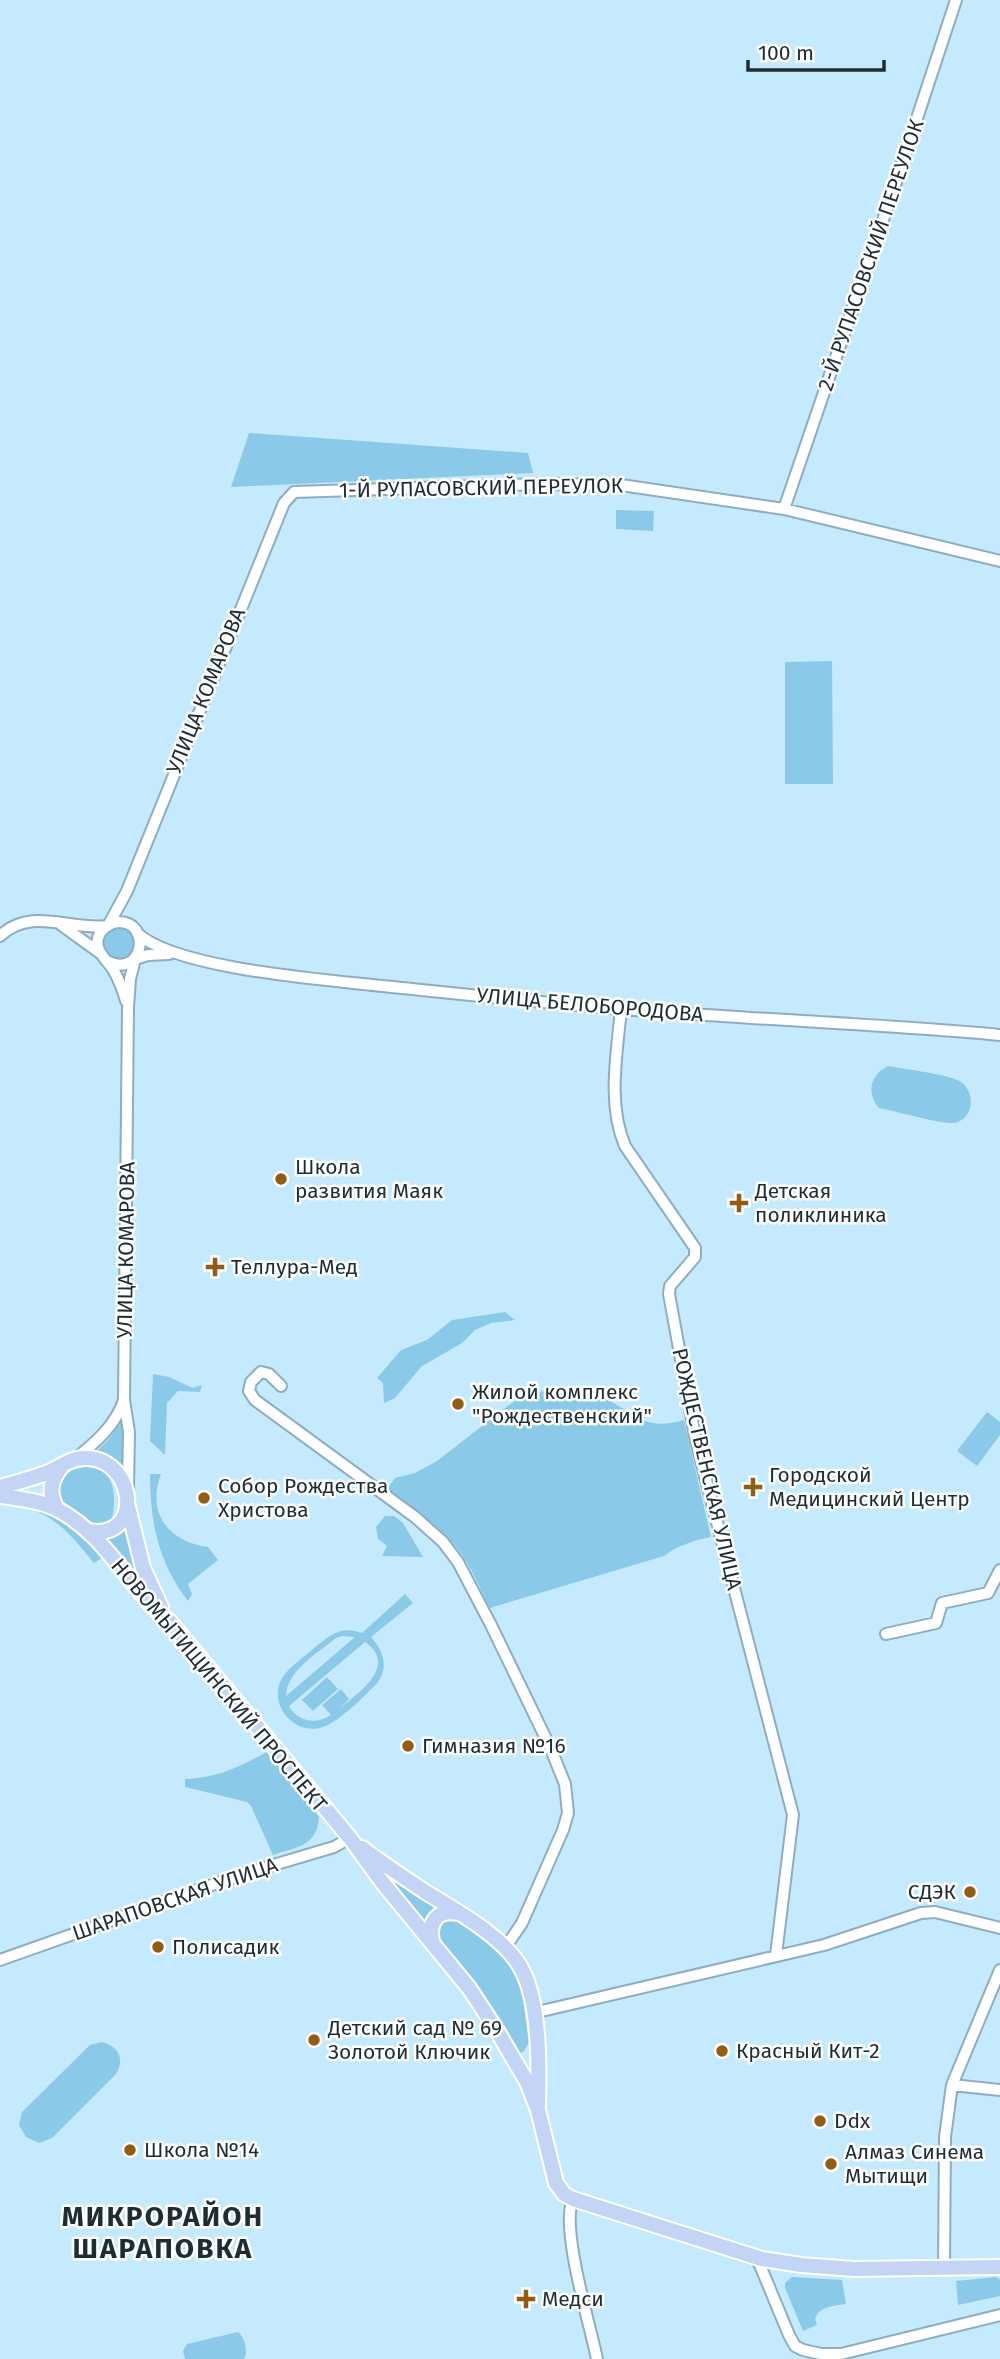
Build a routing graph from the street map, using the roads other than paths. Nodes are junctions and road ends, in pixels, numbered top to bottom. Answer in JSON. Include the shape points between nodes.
{"nodes":[{"id":1,"x":956,"y":0,"type":"edge"},
{"id":2,"x":291,"y":494,"type":"joint"},
{"id":3,"x":784,"y":509,"type":"junction"},
{"id":4,"x":1000,"y":561,"type":"edge"},
{"id":5,"x":127,"y":891,"type":"junction"},
{"id":6,"x":55,"y":921,"type":"junction"},
{"id":7,"x":109,"y":925,"type":"junction"},
{"id":8,"x":135,"y":930,"type":"junction"},
{"id":9,"x":0,"y":936,"type":"edge"},
{"id":10,"x":183,"y":955,"type":"junction"},
{"id":11,"x":104,"y":957,"type":"junction"},
{"id":12,"x":135,"y":959,"type":"junction"},
{"id":13,"x":128,"y":1007,"type":"junction"},
{"id":14,"x":621,"y":1009,"type":"junction"},
{"id":15,"x":1000,"y":1035,"type":"edge"},
{"id":16,"x":281,"y":1385,"type":"dead end"},
{"id":17,"x":124,"y":1400,"type":"junction"},
{"id":18,"x":68,"y":1462,"type":"junction"},
{"id":19,"x":0,"y":1487,"type":"edge"},
{"id":20,"x":0,"y":1496,"type":"edge"},
{"id":21,"x":128,"y":1499,"type":"junction"},
{"id":22,"x":57,"y":1509,"type":"junction"},
{"id":23,"x":88,"y":1531,"type":"junction"},
{"id":24,"x":1000,"y":1570,"type":"edge"},
{"id":25,"x":170,"y":1621,"type":"junction"},
{"id":26,"x":886,"y":1634,"type":"dead end"},
{"id":27,"x":350,"y":1838,"type":"junction"},
{"id":28,"x":458,"y":1913,"type":"junction"},
{"id":29,"x":1000,"y":1928,"type":"edge"},
{"id":30,"x":432,"y":1941,"type":"junction"},
{"id":31,"x":505,"y":1948,"type":"junction"},
{"id":32,"x":776,"y":1955,"type":"junction"},
{"id":33,"x":0,"y":1960,"type":"edge"},
{"id":34,"x":1000,"y":1970,"type":"edge"},
{"id":35,"x":533,"y":2013,"type":"junction"},
{"id":36,"x":537,"y":2039,"type":"junction"},
{"id":37,"x":512,"y":2055,"type":"junction"},
{"id":38,"x":952,"y":2085,"type":"junction"},
{"id":39,"x":1000,"y":2090,"type":"edge"},
{"id":40,"x":538,"y":2110,"type":"junction"},
{"id":41,"x":573,"y":2199,"type":"junction"},
{"id":42,"x":757,"y":2258,"type":"junction"},
{"id":43,"x":1000,"y":2267,"type":"edge"},
{"id":44,"x":944,"y":2268,"type":"junction"},
{"id":45,"x":1000,"y":2315,"type":"edge"},
{"id":46,"x":597,"y":2359,"type":"edge"}],
"edges":[{"from":1,"to":3,"type":"street","name":"2-Й РУПАСОВСКИЙ ПЕРЕУЛОК"},
{"from":2,"to":3,"type":"street","name":"1-Й РУПАСОВСКИЙ ПЕРЕУЛОК","via":[[592,484]]},
{"from":2,"to":5,"type":"street","name":"УЛИЦА КОМАРОВА"},
{"from":3,"to":4,"type":"street","name":"1-Й РУПАСОВСКИЙ ПЕРЕУЛОК"},
{"from":5,"to":7,"type":"street","name":"УЛИЦА КОМАРОВА"},
{"from":5,"to":8,"type":"street","name":"УЛИЦА КОМАРОВА","via":[[124,909]]},
{"from":6,"to":7,"type":"street"},
{"from":6,"to":9,"type":"street","via":[[25,922]]},
{"from":6,"to":11,"type":"street"},
{"from":7,"to":8,"type":"street","via":[[122,922]]},
{"from":7,"to":11,"type":"street","via":[[98,938]]},
{"from":8,"to":10,"type":"street","name":"УЛИЦА БЕЛОБОРОДОВА","via":[[155,945]]},
{"from":8,"to":12,"type":"street","via":[[141,943]]},
{"from":10,"to":12,"type":"street","name":"УЛИЦА БЕЛОБОРОДОВА"},
{"from":10,"to":14,"type":"street","name":"УЛИЦА БЕЛОБОРОДОВА","via":[[249,970]]},
{"from":11,"to":12,"type":"street","via":[[123,965]]},
{"from":11,"to":13,"type":"street","name":"УЛИЦА КОМАРОВА"},
{"from":12,"to":13,"type":"street","name":"УЛИЦА КОМАРОВА"},
{"from":13,"to":17,"type":"street","name":"УЛИЦА КОМАРОВА"},
{"from":14,"to":15,"type":"street","name":"УЛИЦА БЕЛОБОРОДОВА"},
{"from":14,"to":32,"type":"street","name":"РОЖДЕСТВЕНСКАЯ УЛИЦА","via":[[616,1098],[620,1130],[632,1157],[695,1248],[695,1257],[668,1294],[698,1447],[793,1815]]},
{"from":16,"to":31,"type":"street","via":[[261,1373],[249,1391],[255,1400],[415,1517],[452,1552],[560,1770],[569,1803],[563,1830],[522,1923]]},
{"from":17,"to":18,"type":"street","via":[[113,1423]]},
{"from":17,"to":21,"type":"street","name":"УЛИЦА КОМАРОВА","via":[[129,1432]]},
{"from":18,"to":19,"type":"main road"},
{"from":18,"to":21,"type":"main road","via":[[107,1464],[118,1473]]},
{"from":18,"to":22,"type":"main road","via":[[51,1485]]},
{"from":20,"to":22,"type":"main road","name":"НОВОМЫТИЩИНСКИЙ ПРОСПЕКТ"},
{"from":21,"to":23,"type":"main road","name":"НОВОМЫТИЩИНСКИЙ ПРОСПЕКТ","via":[[121,1522],[101,1534]]},
{"from":21,"to":25,"type":"main road","via":[[132,1532],[146,1576]]},
{"from":22,"to":23,"type":"main road","name":"НОВОМЫТИЩИНСКИЙ ПРОСПЕКТ"},
{"from":23,"to":25,"type":"main road","name":"НОВОМЫТИЩИНСКИЙ ПРОСПЕКТ"},
{"from":24,"to":26,"type":"street","via":[[988,1593],[942,1604],[936,1623]]},
{"from":25,"to":27,"type":"main road","name":"НОВОМЫТИЩИНСКИЙ ПРОСПЕКТ"},
{"from":27,"to":28,"type":"main road","name":"НОВОМЫТИЩИНСКИЙ ПРОСПЕКТ"},
{"from":27,"to":30,"type":"main road","name":"НОВОМЫТИЩИНСКИЙ ПРОСПЕКТ"},
{"from":27,"to":33,"type":"street","name":"ШАРАПОВСКАЯ УЛИЦА"},
{"from":28,"to":30,"type":"main road","via":[[445,1912],[435,1919]]},
{"from":28,"to":31,"type":"main road","name":"НОВОМЫТИЩИНСКИЙ ПРОСПЕКТ"},
{"from":29,"to":32,"type":"street","via":[[921,1913],[824,1945]]},
{"from":30,"to":37,"type":"main road","name":"НОВОМЫТИЩИНСКИЙ ПРОСПЕКТ"},
{"from":31,"to":35,"type":"main road","name":"НОВОМЫТИЩИНСКИЙ ПРОСПЕКТ","via":[[524,1974]]},
{"from":32,"to":35,"type":"street"},
{"from":34,"to":38,"type":"street"},
{"from":35,"to":36,"type":"main road","name":"НОВОМЫТИЩИНСКИЙ ПРОСПЕКТ"},
{"from":36,"to":37,"type":"main road","via":[[529,2054]]},
{"from":36,"to":40,"type":"main road","name":"НОВОМЫТИЩИНСКИЙ ПРОСПЕКТ"},
{"from":37,"to":40,"type":"main road","name":"НОВОМЫТИЩИНСКИЙ ПРОСПЕКТ"},
{"from":38,"to":39,"type":"street"},
{"from":38,"to":44,"type":"street","via":[[944,2137]]},
{"from":40,"to":41,"type":"main road","name":"НОВОМЫТИЩИНСКИЙ ПРОСПЕКТ","via":[[556,2183]]},
{"from":41,"to":42,"type":"main road"},
{"from":41,"to":46,"type":"street","via":[[571,2242]]},
{"from":42,"to":44,"type":"main road","via":[[846,2268]]},
{"from":42,"to":45,"type":"street","via":[[791,2340],[803,2350],[836,2355]]},
{"from":43,"to":44,"type":"main road"}]}
